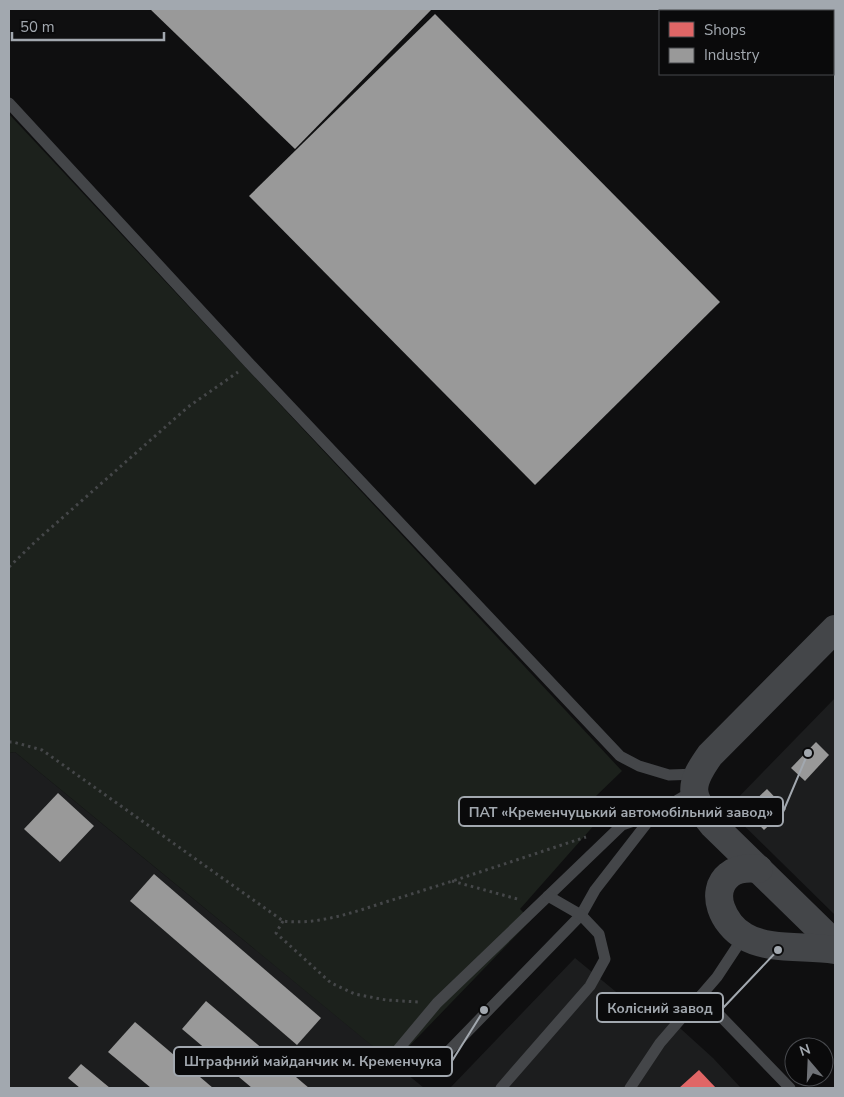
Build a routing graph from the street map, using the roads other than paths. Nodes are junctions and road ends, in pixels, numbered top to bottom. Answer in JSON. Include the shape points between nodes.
{"nodes":[{"id":1,"x":9,"y":102,"type":"edge"},
{"id":2,"x":835,"y":629,"type":"edge"},
{"id":3,"x":695,"y":782,"type":"junction"},
{"id":4,"x":654,"y":814,"type":"junction"},
{"id":5,"x":729,"y":840,"type":"junction"},
{"id":6,"x":759,"y":869,"type":"junction"},
{"id":7,"x":720,"y":891,"type":"junction"},
{"id":8,"x":548,"y":896,"type":"junction"},
{"id":9,"x":581,"y":915,"type":"junction"},
{"id":10,"x":744,"y":936,"type":"junction"},
{"id":11,"x":835,"y":944,"type":"edge"},
{"id":12,"x":835,"y":950,"type":"edge"},
{"id":13,"x":701,"y":996,"type":"junction"},
{"id":14,"x":396,"y":1052,"type":"dead end"},
{"id":15,"x":436,"y":1064,"type":"dead end"},
{"id":16,"x":501,"y":1088,"type":"edge"},
{"id":17,"x":630,"y":1088,"type":"edge"},
{"id":18,"x":790,"y":1088,"type":"edge"}],
"edges":[{"from":1,"to":3,"type":"lane","via":[[249,363],[620,756],[639,766]]},
{"from":2,"to":3,"type":"street","via":[[710,755]]},
{"from":3,"to":4,"type":"lane"},
{"from":3,"to":5,"type":"street","via":[[699,808]]},
{"from":4,"to":8,"type":"lane","via":[[622,825]]},
{"from":4,"to":9,"type":"lane","via":[[595,890]]},
{"from":5,"to":6,"type":"street"},
{"from":5,"to":7,"type":"street"},
{"from":6,"to":7,"type":"street","via":[[738,870],[730,874]]},
{"from":6,"to":11,"type":"street"},
{"from":7,"to":10,"type":"street","via":[[723,913],[729,924]]},
{"from":8,"to":9,"type":"lane"},
{"from":8,"to":14,"type":"lane","via":[[437,1003]]},
{"from":9,"to":15,"type":"lane"},
{"from":9,"to":16,"type":"lane","via":[[599,934],[605,959],[590,986]]},
{"from":10,"to":12,"type":"street","via":[[765,944]]},
{"from":10,"to":13,"type":"lane"},
{"from":13,"to":17,"type":"lane","via":[[660,1043]]},
{"from":13,"to":18,"type":"lane"}]}
